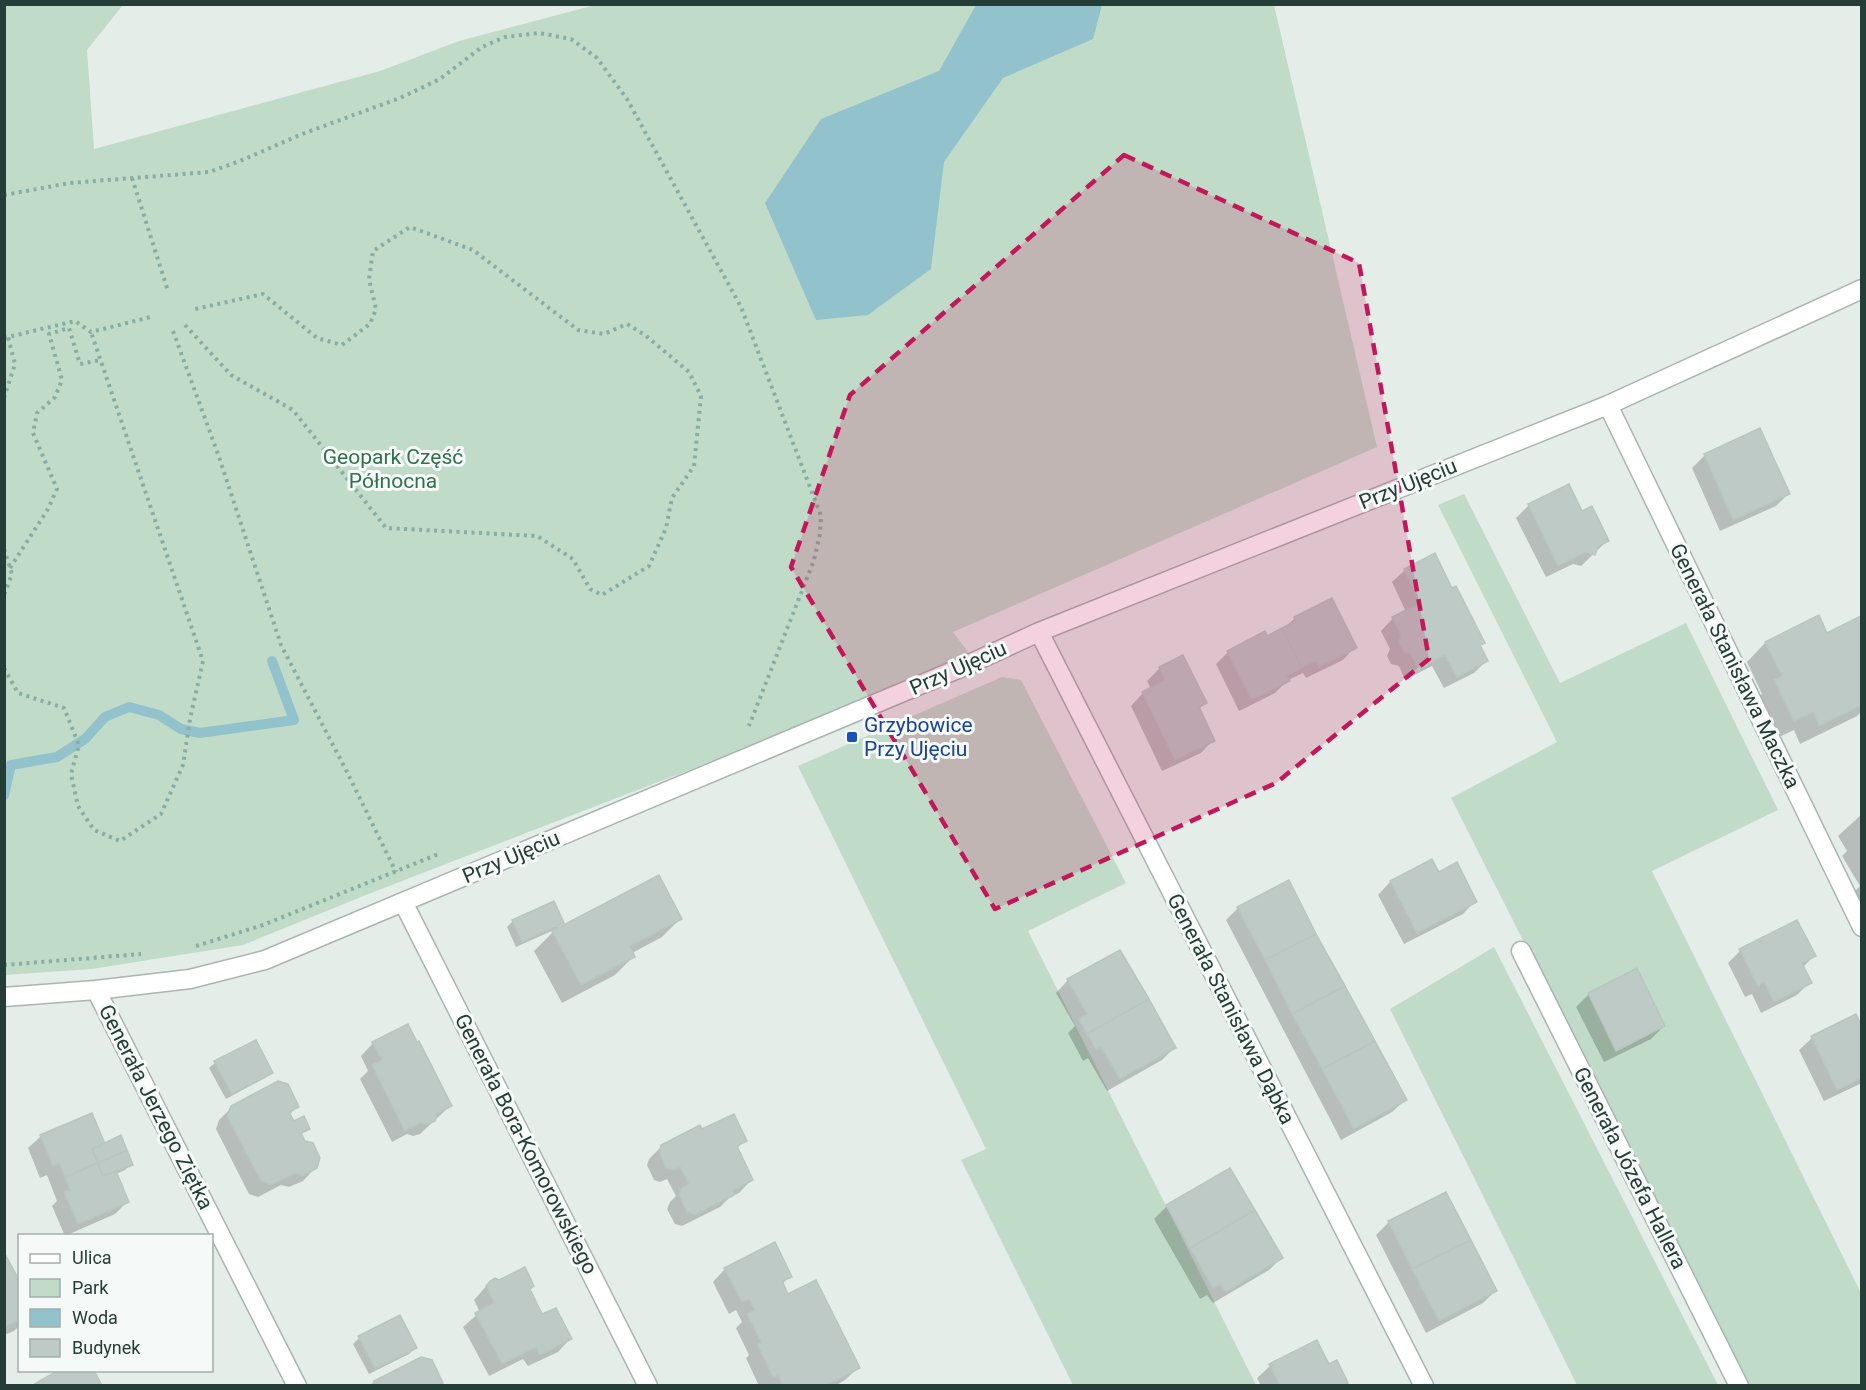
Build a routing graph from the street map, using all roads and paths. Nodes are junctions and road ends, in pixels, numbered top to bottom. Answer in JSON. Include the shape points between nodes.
{"nodes":[{"id":1,"x":132,"y":178,"type":"junction"},
{"id":2,"x":4,"y":195,"type":"edge"},
{"id":3,"x":1862,"y":289,"type":"edge"},
{"id":4,"x":168,"y":291,"type":"dead end"},
{"id":5,"x":191,"y":310,"type":"dead end"},
{"id":6,"x":151,"y":316,"type":"dead end"},
{"id":7,"x":185,"y":325,"type":"dead end"},
{"id":8,"x":173,"y":331,"type":"dead end"},
{"id":9,"x":92,"y":332,"type":"junction"},
{"id":10,"x":6,"y":338,"type":"edge"},
{"id":11,"x":100,"y":360,"type":"junction"},
{"id":12,"x":4,"y":398,"type":"edge"},
{"id":13,"x":1608,"y":405,"type":"junction"},
{"id":14,"x":4,"y":549,"type":"edge"},
{"id":15,"x":10,"y":568,"type":"junction"},
{"id":16,"x":4,"y":595,"type":"edge"},
{"id":17,"x":1039,"y":632,"type":"junction"},
{"id":18,"x":4,"y":668,"type":"edge"},
{"id":19,"x":748,"y":729,"type":"dead end"},
{"id":20,"x":451,"y":849,"type":"dead end"},
{"id":21,"x":396,"y":871,"type":"junction"},
{"id":22,"x":403,"y":902,"type":"junction"},
{"id":23,"x":1862,"y":927,"type":"edge"},
{"id":24,"x":195,"y":947,"type":"dead end"},
{"id":25,"x":1521,"y":951,"type":"dead end"},
{"id":26,"x":145,"y":954,"type":"dead end"},
{"id":27,"x":4,"y":965,"type":"edge"},
{"id":28,"x":96,"y":990,"type":"junction"},
{"id":29,"x":4,"y":996,"type":"edge"},
{"id":30,"x":297,"y":1386,"type":"edge"},
{"id":31,"x":648,"y":1386,"type":"edge"},
{"id":32,"x":1424,"y":1386,"type":"edge"},
{"id":33,"x":1739,"y":1386,"type":"edge"}],
"edges":[{"from":1,"to":2,"type":"path","via":[[70,183]]},
{"from":1,"to":4,"type":"path"},
{"from":1,"to":19,"type":"path","via":[[209,172],[240,161],[440,80],[482,47],[505,37],[539,33],[571,39],[597,58],[627,99],[741,307],[821,516],[813,560]]},
{"from":3,"to":13,"type":"street","name":"Przy Ujęciu"},
{"from":5,"to":7,"type":"path","via":[[263,294],[317,338],[342,345],[370,324],[376,309],[369,279],[373,251],[410,227],[473,250],[578,330],[604,334],[627,324],[689,372],[701,396],[694,466],[672,498],[666,528],[649,566],[602,596],[590,589],[573,560],[537,536],[386,528],[293,410],[231,375]]},
{"from":6,"to":9,"type":"path"},
{"from":8,"to":21,"type":"path","via":[[281,645]]},
{"from":9,"to":10,"type":"path","via":[[75,321]]},
{"from":9,"to":11,"type":"path"},
{"from":10,"to":12,"type":"path","via":[[15,364]]},
{"from":11,"to":15,"type":"path","via":[[80,364],[69,328],[49,334],[62,380],[55,397],[37,413],[33,433],[57,489]]},
{"from":11,"to":18,"type":"path","via":[[203,661],[183,765],[161,814],[120,841],[94,831],[78,806],[71,774],[79,745],[64,708],[18,693]]},
{"from":13,"to":17,"type":"street","name":"Przy Ujęciu"},
{"from":13,"to":23,"type":"street","name":"Generała Stanisława Maczka"},
{"from":14,"to":15,"type":"path"},
{"from":15,"to":16,"type":"path","via":[[12,574]]},
{"from":17,"to":22,"type":"street","name":"Przy Ujęciu"},
{"from":17,"to":32,"type":"street","name":"Generała Stanisława Dąbka"},
{"from":20,"to":21,"type":"path"},
{"from":21,"to":22,"type":"path"},
{"from":21,"to":24,"type":"path","via":[[263,925]]},
{"from":22,"to":28,"type":"street","name":"Przy Ujęciu","via":[[265,960],[189,979]]},
{"from":22,"to":31,"type":"street","name":"Generała Bora-Komorowskiego"},
{"from":25,"to":33,"type":"street","name":"Generała Józefa Hallera"},
{"from":26,"to":27,"type":"path"},
{"from":28,"to":29,"type":"street","name":"Przy Ujęciu"},
{"from":28,"to":30,"type":"street","name":"Generała Jerzego Ziętka"}]}
